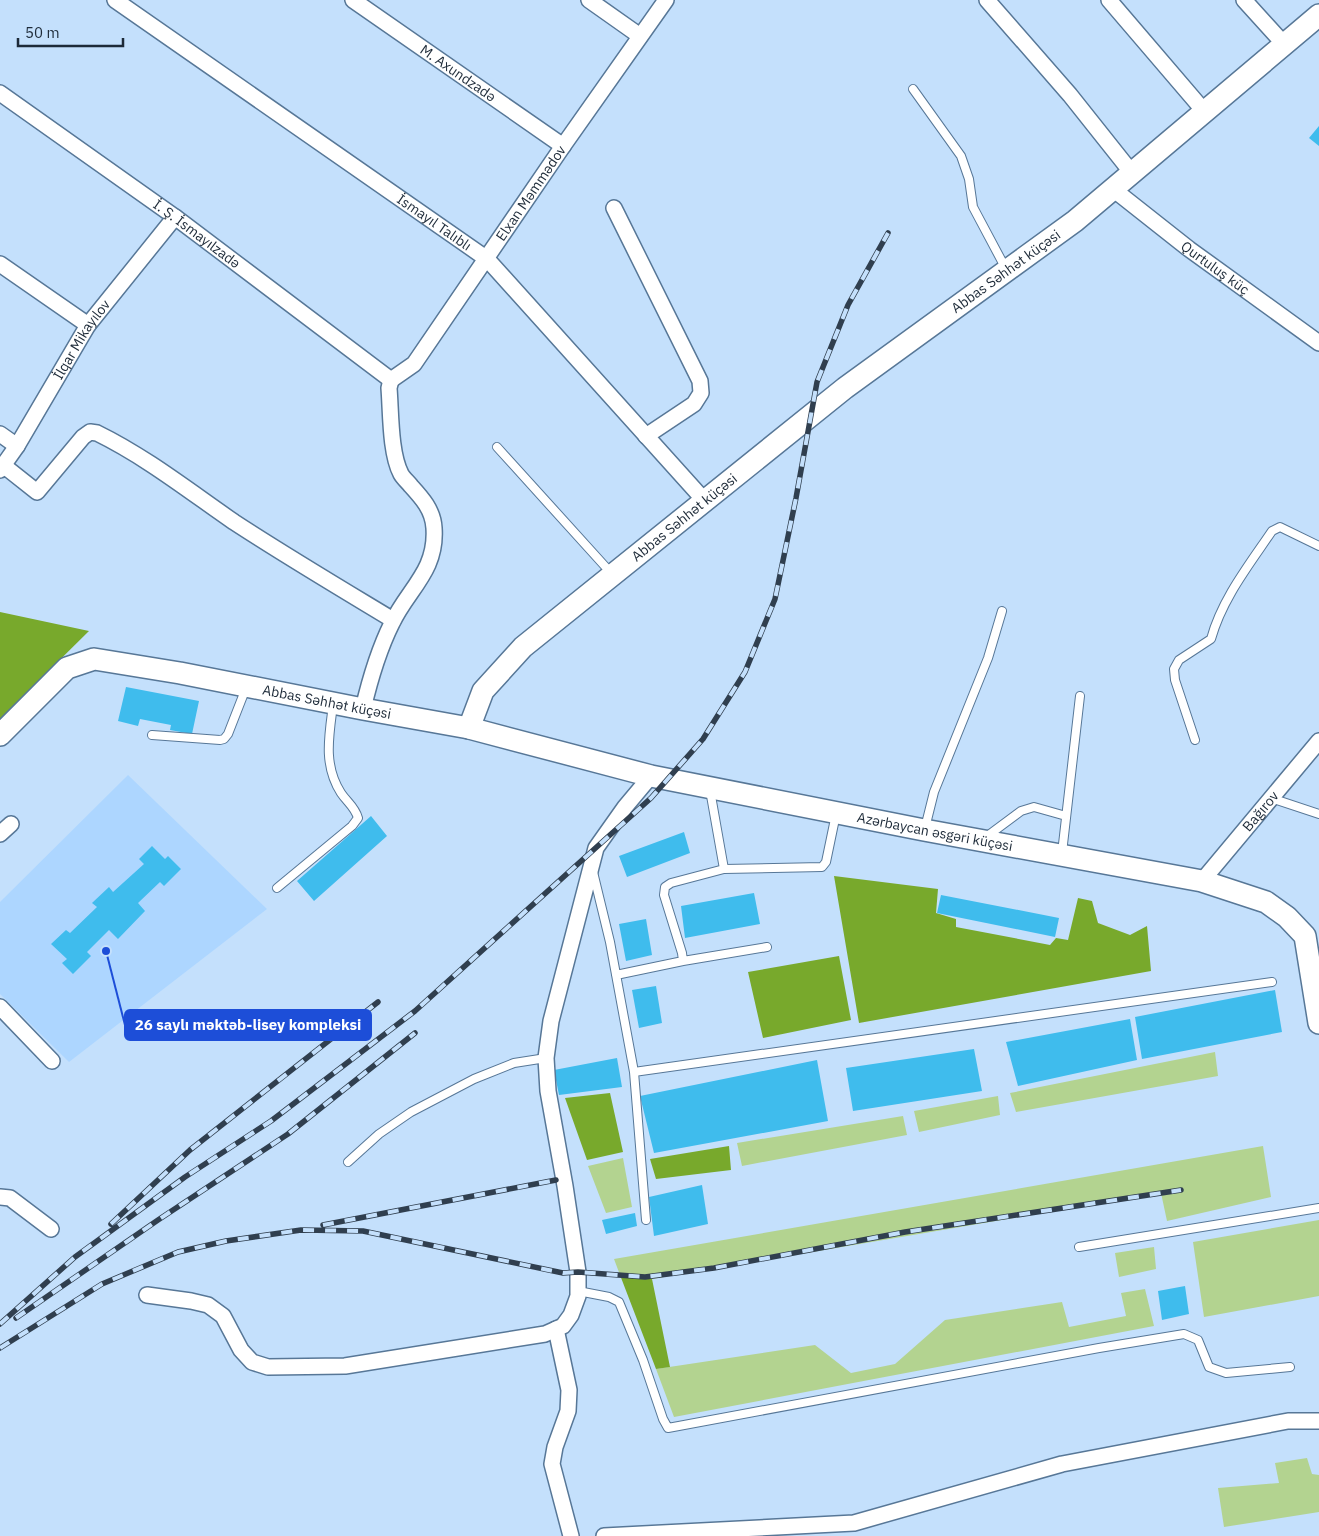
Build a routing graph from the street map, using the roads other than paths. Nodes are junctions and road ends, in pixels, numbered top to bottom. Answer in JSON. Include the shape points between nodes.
{"nodes":[{"id":1,"x":115,"y":0,"type":"edge"},
{"id":2,"x":353,"y":0,"type":"edge"},
{"id":3,"x":589,"y":0,"type":"edge"},
{"id":4,"x":666,"y":0,"type":"edge"},
{"id":5,"x":987,"y":0,"type":"edge"},
{"id":6,"x":1109,"y":0,"type":"edge"},
{"id":7,"x":1244,"y":0,"type":"edge"},
{"id":8,"x":1319,"y":15,"type":"edge"},
{"id":9,"x":640,"y":36,"type":"junction"},
{"id":10,"x":1284,"y":44,"type":"junction"},
{"id":11,"x":913,"y":89,"type":"dead end"},
{"id":12,"x":0,"y":93,"type":"edge"},
{"id":13,"x":1204,"y":112,"type":"junction"},
{"id":14,"x":563,"y":146,"type":"junction"},
{"id":15,"x":1132,"y":173,"type":"junction"},
{"id":16,"x":1114,"y":189,"type":"junction"},
{"id":17,"x":614,"y":208,"type":"dead end"},
{"id":18,"x":175,"y":217,"type":"junction"},
{"id":19,"x":487,"y":259,"type":"junction"},
{"id":20,"x":0,"y":264,"type":"edge"},
{"id":21,"x":1007,"y":271,"type":"junction"},
{"id":22,"x":88,"y":325,"type":"junction"},
{"id":23,"x":1319,"y":343,"type":"edge"},
{"id":24,"x":391,"y":380,"type":"junction"},
{"id":25,"x":0,"y":434,"type":"edge"},
{"id":26,"x":646,"y":436,"type":"junction"},
{"id":27,"x":18,"y":446,"type":"junction"},
{"id":28,"x":498,"y":447,"type":"dead end"},
{"id":29,"x":2,"y":468,"type":"edge"},
{"id":30,"x":704,"y":500,"type":"junction"},
{"id":31,"x":1319,"y":546,"type":"edge"},
{"id":32,"x":612,"y":574,"type":"junction"},
{"id":33,"x":1002,"y":612,"type":"dead end"},
{"id":34,"x":393,"y":620,"type":"junction"},
{"id":35,"x":247,"y":686,"type":"junction"},
{"id":36,"x":1080,"y":696,"type":"dead end"},
{"id":37,"x":333,"y":703,"type":"junction"},
{"id":38,"x":363,"y":709,"type":"junction"},
{"id":39,"x":469,"y":728,"type":"junction"},
{"id":40,"x":152,"y":734,"type":"dead end"},
{"id":41,"x":0,"y":735,"type":"edge"},
{"id":42,"x":1196,"y":740,"type":"dead end"},
{"id":43,"x":1319,"y":741,"type":"edge"},
{"id":44,"x":651,"y":776,"type":"junction"},
{"id":45,"x":709,"y":788,"type":"junction"},
{"id":46,"x":1271,"y":798,"type":"junction"},
{"id":47,"x":836,"y":812,"type":"junction"},
{"id":48,"x":1319,"y":814,"type":"edge"},
{"id":49,"x":1066,"y":816,"type":"junction"},
{"id":50,"x":924,"y":830,"type":"junction"},
{"id":51,"x":982,"y":840,"type":"junction"},
{"id":52,"x":1062,"y":855,"type":"junction"},
{"id":53,"x":592,"y":867,"type":"junction"},
{"id":54,"x":724,"y":869,"type":"junction"},
{"id":55,"x":1202,"y":881,"type":"junction"},
{"id":56,"x":277,"y":888,"type":"dead end"},
{"id":57,"x":767,"y":948,"type":"dead end"},
{"id":58,"x":683,"y":961,"type":"junction"},
{"id":59,"x":616,"y":976,"type":"junction"},
{"id":60,"x":1272,"y":982,"type":"dead end"},
{"id":61,"x":0,"y":1007,"type":"edge"},
{"id":62,"x":1318,"y":1010,"type":"edge"},
{"id":63,"x":546,"y":1058,"type":"junction"},
{"id":64,"x":52,"y":1061,"type":"dead end"},
{"id":65,"x":634,"y":1072,"type":"junction"},
{"id":66,"x":348,"y":1162,"type":"dead end"},
{"id":67,"x":0,"y":1197,"type":"edge"},
{"id":68,"x":1319,"y":1208,"type":"edge"},
{"id":69,"x":646,"y":1220,"type":"dead end"},
{"id":70,"x":51,"y":1229,"type":"dead end"},
{"id":71,"x":1079,"y":1246,"type":"dead end"},
{"id":72,"x":578,"y":1291,"type":"junction"},
{"id":73,"x":147,"y":1295,"type":"dead end"},
{"id":74,"x":556,"y":1329,"type":"junction"},
{"id":75,"x":1290,"y":1367,"type":"dead end"},
{"id":76,"x":1319,"y":1421,"type":"edge"},
{"id":77,"x":571,"y":1536,"type":"edge"},
{"id":78,"x":604,"y":1536,"type":"edge"}],
"edges":[{"from":1,"to":19,"type":"street","name":"İsmayıl Talıblı"},
{"from":2,"to":14,"type":"street","name":"M. Axundzadə"},
{"from":3,"to":9,"type":"street"},
{"from":4,"to":9,"type":"street","name":"Elxan Məmmədov"},
{"from":5,"to":15,"type":"street","via":[[1070,95]]},
{"from":6,"to":13,"type":"street"},
{"from":7,"to":10,"type":"street"},
{"from":8,"to":10,"type":"main road","name":"Abbas Səhhət küçəsi"},
{"from":9,"to":14,"type":"street","name":"Elxan Məmmədov"},
{"from":10,"to":13,"type":"main road","name":"Abbas Səhhət küçəsi"},
{"from":11,"to":21,"type":"lane","via":[[961,156],[969,179],[973,207]]},
{"from":12,"to":18,"type":"street","name":"İ. Ş. İsmayılzadə"},
{"from":13,"to":15,"type":"main road","name":"Abbas Səhhət küçəsi"},
{"from":14,"to":19,"type":"street","name":"Elxan Məmmədov"},
{"from":15,"to":16,"type":"main road","name":"Abbas Səhhət küçəsi"},
{"from":16,"to":21,"type":"main road","name":"Abbas Səhhət küçəsi"},
{"from":16,"to":23,"type":"street","name":"Qurtuluş küç","via":[[1189,249]]},
{"from":17,"to":26,"type":"street","via":[[700,381],[701,393],[694,404]]},
{"from":18,"to":22,"type":"street","name":"İlqar Mikayılov"},
{"from":18,"to":24,"type":"street","name":"İ. Ş. İsmayılzadə"},
{"from":19,"to":24,"type":"street","name":"Elxan Məmmədov","via":[[414,364]]},
{"from":19,"to":26,"type":"street","name":"İsmayıl Talıblı"},
{"from":20,"to":22,"type":"street"},
{"from":21,"to":30,"type":"main road","name":"Abbas Səhhət küçəsi","via":[[845,388]]},
{"from":22,"to":27,"type":"street","name":"İlqar Mikayılov"},
{"from":24,"to":34,"type":"street","via":[[393,447],[401,475],[431,512],[434,529],[432,553],[425,573]]},
{"from":25,"to":27,"type":"street"},
{"from":26,"to":30,"type":"street","name":"İsmayıl Talıblı"},
{"from":27,"to":29,"type":"street","name":"İlqar Mikayılov"},
{"from":28,"to":32,"type":"lane"},
{"from":29,"to":34,"type":"street","via":[[38,492],[82,437],[90,432],[96,433],[153,465],[308,570]]},
{"from":30,"to":32,"type":"main road","name":"Abbas Səhhət küçəsi"},
{"from":31,"to":42,"type":"lane","via":[[1280,528],[1272,531],[1223,606],[1212,639],[1179,660],[1174,669],[1175,680]]},
{"from":32,"to":39,"type":"main road","name":"Abbas Səhhət küçəsi","via":[[523,647],[483,692]]},
{"from":33,"to":50,"type":"lane","via":[[988,658],[934,792]]},
{"from":34,"to":38,"type":"street","via":[[372,669]]},
{"from":35,"to":37,"type":"main road","name":"Abbas Səhhət küçəsi"},
{"from":35,"to":40,"type":"lane","via":[[224,739]]},
{"from":35,"to":41,"type":"main road","name":"Abbas Səhhət küçəsi","via":[[94,659],[68,668]]},
{"from":36,"to":49,"type":"lane"},
{"from":37,"to":38,"type":"main road","name":"Abbas Səhhət küçəsi"},
{"from":37,"to":56,"type":"lane","via":[[328,743],[332,776],[358,818]]},
{"from":38,"to":39,"type":"main road","name":"Abbas Səhhət küçəsi"},
{"from":39,"to":44,"type":"main road","name":"Azərbaycan əsgəri küçəsi"},
{"from":43,"to":46,"type":"street","name":"Bağırov"},
{"from":44,"to":45,"type":"main road","name":"Azərbaycan əsgəri küçəsi"},
{"from":44,"to":53,"type":"street","via":[[596,848]]},
{"from":45,"to":47,"type":"main road","name":"Azərbaycan əsgəri küçəsi"},
{"from":45,"to":54,"type":"lane"},
{"from":46,"to":48,"type":"lane"},
{"from":46,"to":55,"type":"street","name":"Bağırov"},
{"from":47,"to":50,"type":"main road","name":"Azərbaycan əsgəri küçəsi"},
{"from":47,"to":54,"type":"lane","via":[[826,862],[822,867]]},
{"from":49,"to":51,"type":"lane","via":[[1034,807],[1021,811]]},
{"from":49,"to":52,"type":"lane"},
{"from":50,"to":51,"type":"main road","name":"Azərbaycan əsgəri küçəsi"},
{"from":51,"to":52,"type":"main road","name":"Azərbaycan əsgəri küçəsi"},
{"from":52,"to":55,"type":"main road","name":"Azərbaycan əsgəri küçəsi"},
{"from":53,"to":59,"type":"lane"},
{"from":53,"to":63,"type":"street","via":[[551,1020]]},
{"from":54,"to":58,"type":"lane","via":[[666,887],[664,895]]},
{"from":55,"to":62,"type":"main road","name":"Azərbaycan əsgəri küçəsi","via":[[1266,902],[1305,936]]},
{"from":57,"to":58,"type":"lane"},
{"from":58,"to":59,"type":"lane"},
{"from":59,"to":65,"type":"lane"},
{"from":60,"to":65,"type":"lane"},
{"from":61,"to":64,"type":"street"},
{"from":63,"to":66,"type":"lane","via":[[514,1063],[474,1079],[411,1112],[379,1134]]},
{"from":63,"to":72,"type":"street","via":[[548,1091],[578,1272]]},
{"from":65,"to":69,"type":"lane"},
{"from":67,"to":70,"type":"street","via":[[10,1198]]},
{"from":68,"to":71,"type":"lane"},
{"from":72,"to":74,"type":"street","via":[[571,1315],[563,1326]]},
{"from":72,"to":75,"type":"lane","via":[[619,1302],[668,1428],[1184,1334],[1198,1340],[1209,1367],[1226,1373]]},
{"from":73,"to":74,"type":"street","via":[[208,1306],[223,1316],[241,1350],[252,1362],[268,1367],[345,1366],[545,1334]]},
{"from":74,"to":77,"type":"street","via":[[569,1390],[568,1411],[552,1464]]},
{"from":76,"to":78,"type":"street","via":[[1288,1422],[1062,1464],[854,1523]]}]}
